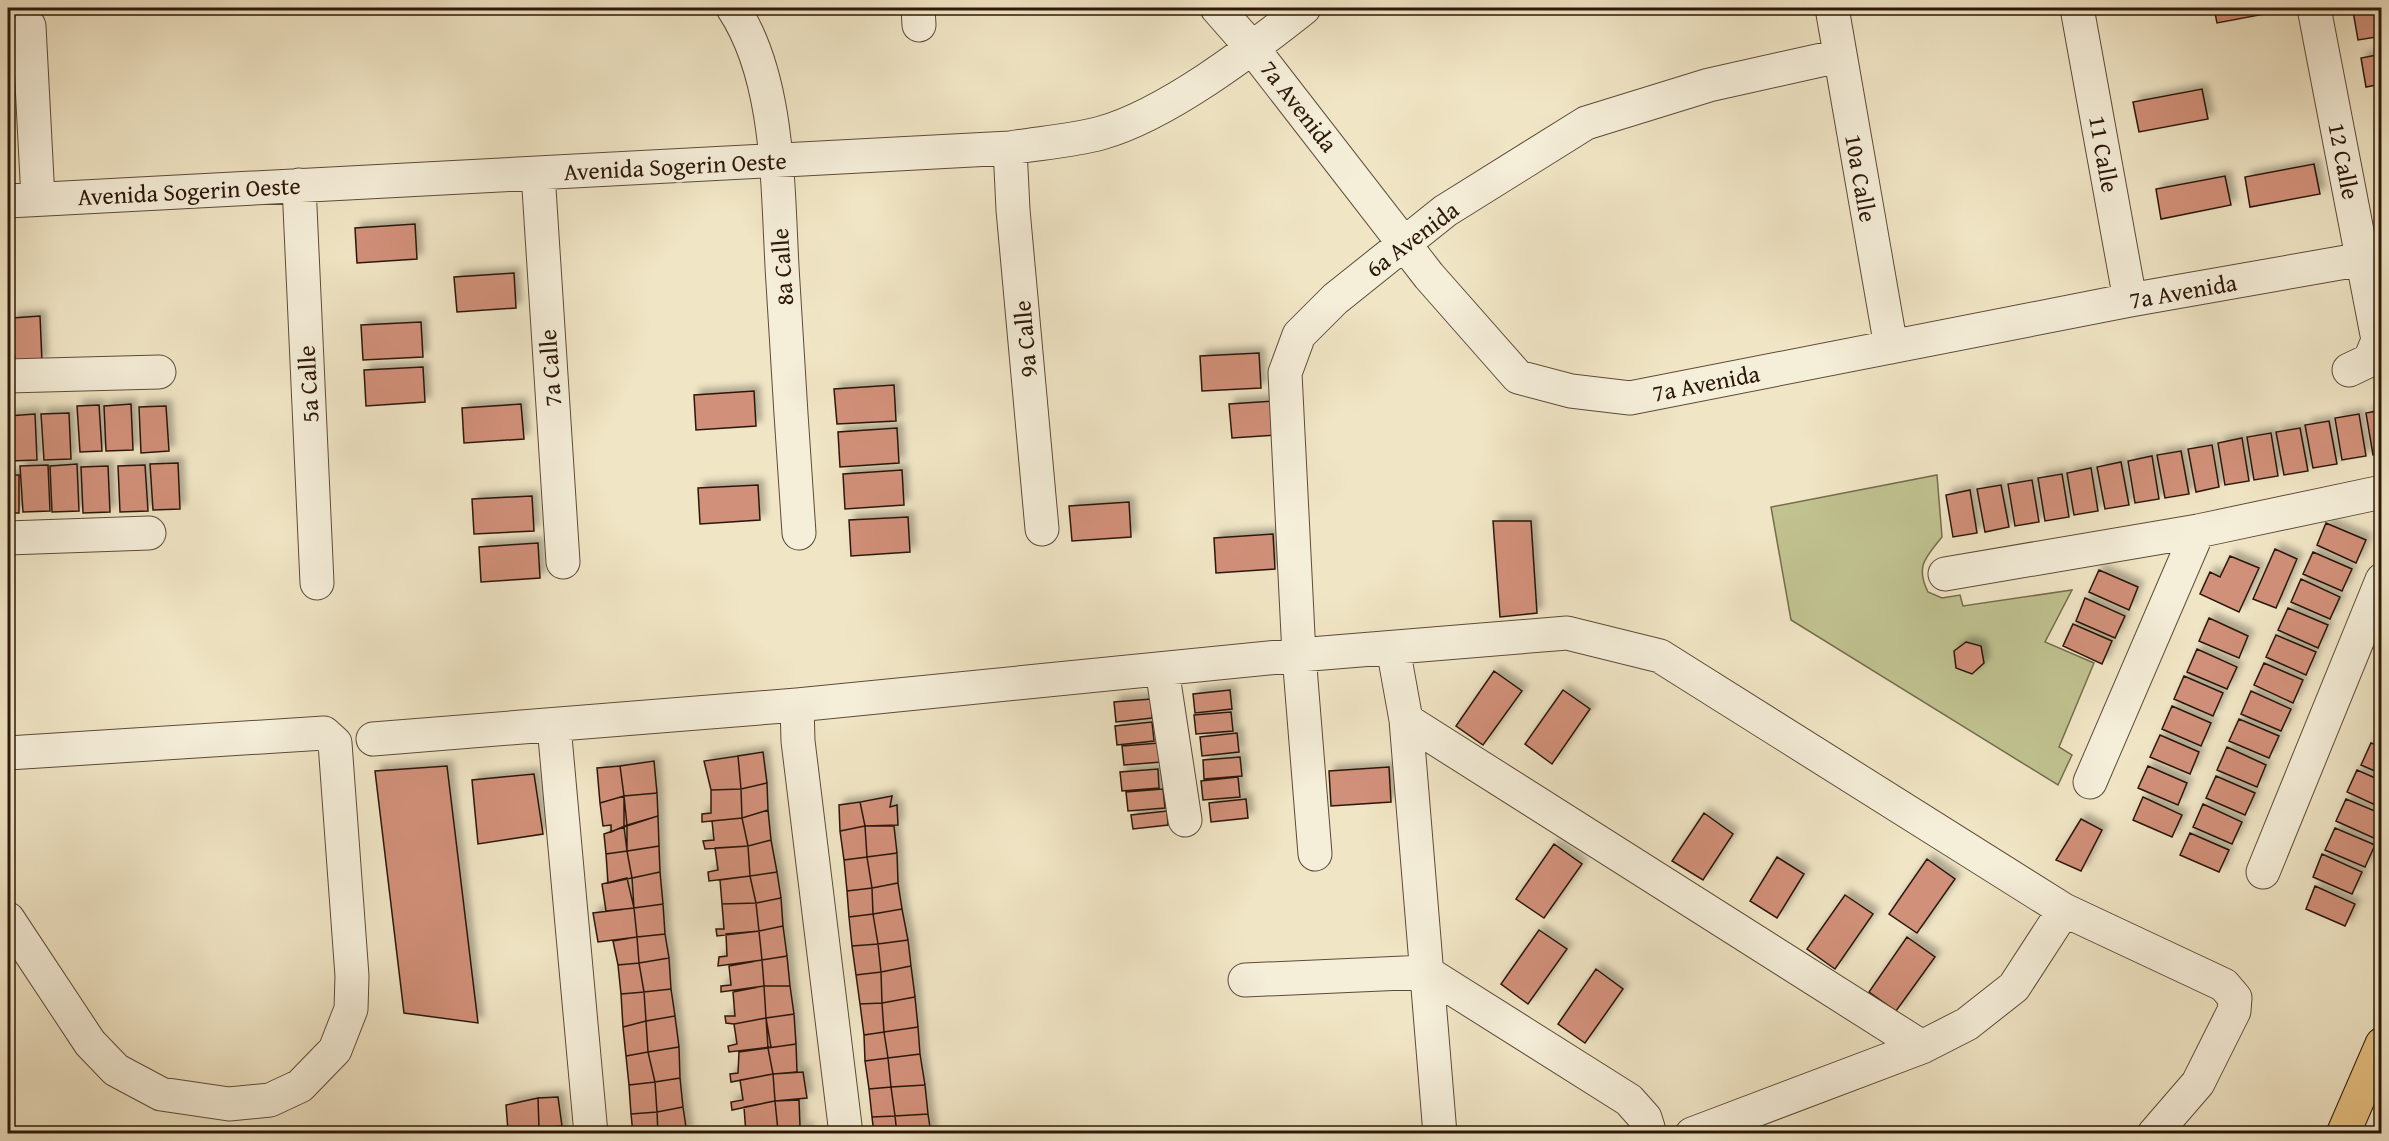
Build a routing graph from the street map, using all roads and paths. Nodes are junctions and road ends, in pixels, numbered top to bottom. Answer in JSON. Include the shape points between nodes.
{"nodes":[{"id":1,"x":733,"y":8,"type":"edge"},
{"id":2,"x":1216,"y":8,"type":"edge"},
{"id":3,"x":1304,"y":8,"type":"edge"},
{"id":4,"x":1832,"y":8,"type":"edge"},
{"id":5,"x":2077,"y":8,"type":"edge"},
{"id":6,"x":2314,"y":8,"type":"edge"},
{"id":7,"x":28,"y":26,"type":"dead end"},
{"id":8,"x":1253,"y":49,"type":"junction"},
{"id":9,"x":1839,"y":56,"type":"junction"},
{"id":10,"x":1010,"y":148,"type":"junction"},
{"id":11,"x":775,"y":161,"type":"junction"},
{"id":12,"x":538,"y":173,"type":"junction"},
{"id":13,"x":299,"y":185,"type":"junction"},
{"id":14,"x":23,"y":200,"type":"edge"},
{"id":15,"x":1405,"y":243,"type":"junction"},
{"id":16,"x":2363,"y":259,"type":"junction"},
{"id":17,"x":2130,"y":300,"type":"junction"},
{"id":18,"x":1891,"y":347,"type":"junction"},
{"id":19,"x":2349,"y":370,"type":"dead end"},
{"id":20,"x":159,"y":372,"type":"dead end"},
{"id":21,"x":8,"y":376,"type":"edge"},
{"id":22,"x":2382,"y":492,"type":"edge"},
{"id":23,"x":1042,"y":529,"type":"dead end"},
{"id":24,"x":2198,"y":531,"type":"junction"},
{"id":25,"x":149,"y":532,"type":"dead end"},
{"id":26,"x":799,"y":533,"type":"dead end"},
{"id":27,"x":8,"y":538,"type":"edge"},
{"id":28,"x":563,"y":562,"type":"dead end"},
{"id":29,"x":1945,"y":574,"type":"dead end"},
{"id":30,"x":2382,"y":580,"type":"edge"},
{"id":31,"x":317,"y":583,"type":"dead end"},
{"id":32,"x":1393,"y":648,"type":"junction"},
{"id":33,"x":1299,"y":655,"type":"junction"},
{"id":34,"x":1162,"y":669,"type":"junction"},
{"id":35,"x":796,"y":705,"type":"junction"},
{"id":36,"x":1406,"y":720,"type":"junction"},
{"id":37,"x":554,"y":726,"type":"junction"},
{"id":38,"x":373,"y":739,"type":"dead end"},
{"id":39,"x":8,"y":753,"type":"edge"},
{"id":40,"x":2090,"y":782,"type":"dead end"},
{"id":41,"x":1185,"y":820,"type":"dead end"},
{"id":42,"x":1315,"y":854,"type":"dead end"},
{"id":43,"x":2262,"y":872,"type":"dead end"},
{"id":44,"x":2064,"y":910,"type":"junction"},
{"id":45,"x":8,"y":919,"type":"edge"},
{"id":46,"x":1426,"y":972,"type":"junction"},
{"id":47,"x":1245,"y":980,"type":"dead end"},
{"id":48,"x":1922,"y":1047,"type":"junction"},
{"id":49,"x":2380,"y":1048,"type":"edge"},
{"id":50,"x":591,"y":1134,"type":"edge"},
{"id":51,"x":846,"y":1134,"type":"edge"},
{"id":52,"x":1440,"y":1134,"type":"edge"},
{"id":53,"x":1650,"y":1134,"type":"edge"},
{"id":54,"x":1692,"y":1134,"type":"edge"},
{"id":55,"x":2154,"y":1134,"type":"edge"},
{"id":56,"x":2327,"y":1134,"type":"edge"},
{"id":57,"x":2343,"y":1134,"type":"edge"}],
"edges":[{"from":1,"to":11,"type":"street","name":"8a Calle","via":[[745,25],[766,88]]},
{"from":2,"to":8,"type":"street","name":"7a Avenida"},
{"from":3,"to":8,"type":"street","name":"Avenida Sogerin Oeste"},
{"from":4,"to":9,"type":"street","name":"10a Calle"},
{"from":5,"to":17,"type":"street","name":"11 Calle"},
{"from":6,"to":16,"type":"street","name":"12 Calle"},
{"from":7,"to":14,"type":"street"},
{"from":8,"to":10,"type":"street","name":"Avenida Sogerin Oeste","via":[[1159,108],[1102,133]]},
{"from":8,"to":15,"type":"street","name":"7a Avenida"},
{"from":9,"to":15,"type":"street","name":"6a Avenida","via":[[1709,85],[1586,123],[1445,211]]},
{"from":9,"to":18,"type":"street","name":"10a Calle"},
{"from":10,"to":11,"type":"street","name":"Avenida Sogerin Oeste"},
{"from":10,"to":23,"type":"street","name":"9a Calle"},
{"from":11,"to":12,"type":"street","name":"Avenida Sogerin Oeste"},
{"from":11,"to":26,"type":"street","name":"8a Calle"},
{"from":12,"to":13,"type":"street","name":"Avenida Sogerin Oeste"},
{"from":12,"to":28,"type":"street","name":"7a Calle"},
{"from":13,"to":14,"type":"street","name":"Avenida Sogerin Oeste"},
{"from":13,"to":31,"type":"street","name":"5a Calle"},
{"from":15,"to":18,"type":"street","name":"7a Avenida","via":[[1518,377],[1571,391],[1630,398]]},
{"from":15,"to":33,"type":"street","name":"6a Avenida","via":[[1335,299],[1299,335],[1285,374]]},
{"from":16,"to":17,"type":"street","name":"7a Avenida"},
{"from":16,"to":19,"type":"street","name":"12 Calle","via":[[2379,340],[2370,360]]},
{"from":17,"to":18,"type":"street","name":"7a Avenida"},
{"from":20,"to":21,"type":"street"},
{"from":22,"to":24,"type":"street"},
{"from":24,"to":29,"type":"street"},
{"from":24,"to":40,"type":"street"},
{"from":25,"to":27,"type":"street"},
{"from":30,"to":43,"type":"street"},
{"from":32,"to":33,"type":"street"},
{"from":32,"to":36,"type":"street"},
{"from":32,"to":44,"type":"street","via":[[1567,633],[1660,656]]},
{"from":33,"to":34,"type":"street"},
{"from":33,"to":42,"type":"street","name":"6a Avenida"},
{"from":34,"to":35,"type":"street"},
{"from":34,"to":41,"type":"street"},
{"from":35,"to":37,"type":"street"},
{"from":35,"to":51,"type":"street"},
{"from":36,"to":46,"type":"street"},
{"from":36,"to":48,"type":"street"},
{"from":37,"to":38,"type":"street"},
{"from":37,"to":50,"type":"street"},
{"from":39,"to":45,"type":"street","via":[[324,733],[335,743],[351,1009],[335,1050],[300,1086],[270,1100],[229,1104],[161,1094],[116,1070],[90,1043]]},
{"from":44,"to":48,"type":"street","via":[[2013,987],[1967,1024]]},
{"from":44,"to":55,"type":"street","via":[[2224,985],[2235,998],[2234,1011],[2198,1083]]},
{"from":46,"to":47,"type":"street"},
{"from":46,"to":52,"type":"street"},
{"from":46,"to":53,"type":"street","via":[[1629,1100],[1645,1118]]},
{"from":48,"to":54,"type":"street"},
{"from":49,"to":56,"type":"highway"},
{"from":49,"to":57,"type":"highway"}]}
